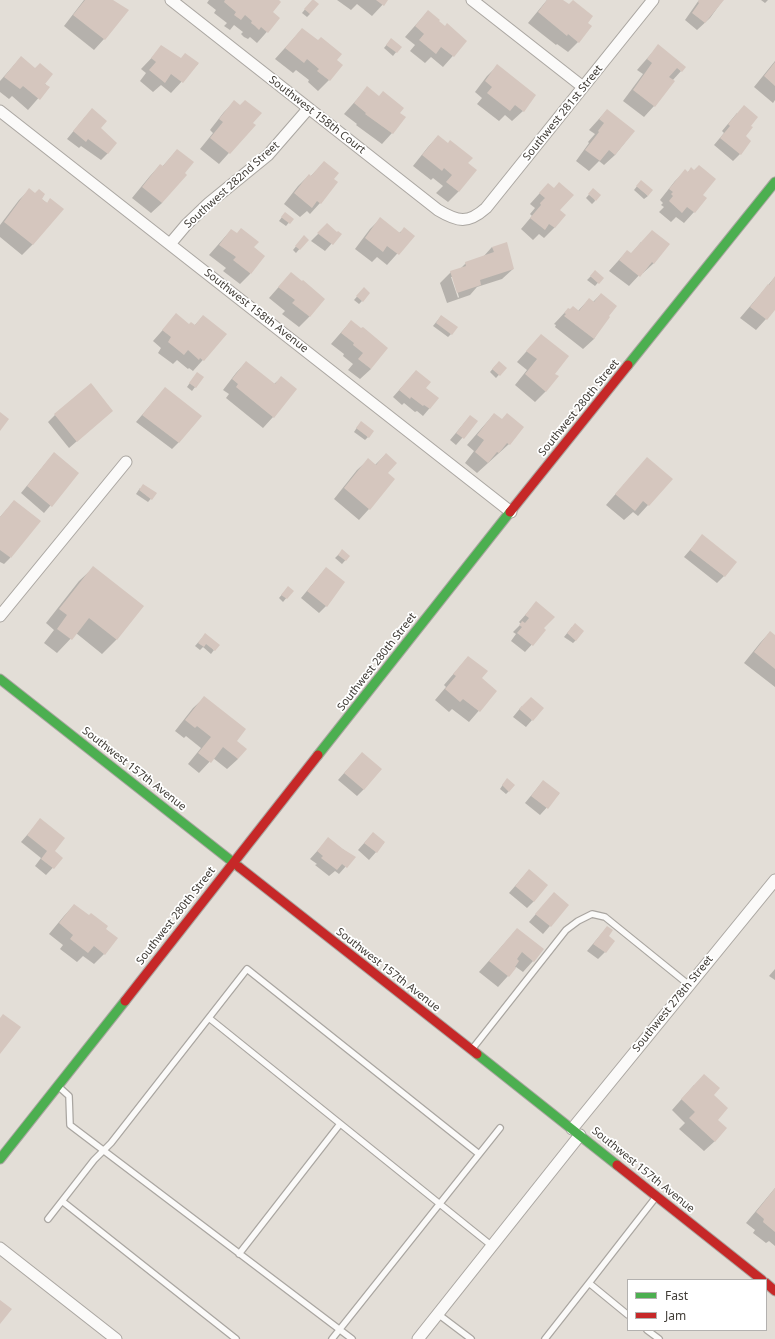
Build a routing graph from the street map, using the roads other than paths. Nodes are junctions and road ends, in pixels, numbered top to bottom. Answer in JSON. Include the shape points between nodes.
{"nodes":[{"id":1,"x":171,"y":0,"type":"edge"},
{"id":2,"x":472,"y":0,"type":"edge"},
{"id":3,"x":653,"y":0,"type":"edge"},
{"id":4,"x":584,"y":87,"type":"junction"},
{"id":5,"x":308,"y":108,"type":"junction"},
{"id":6,"x":0,"y":111,"type":"edge"},
{"id":7,"x":775,"y":182,"type":"edge"},
{"id":8,"x":468,"y":220,"type":"joint"},
{"id":9,"x":170,"y":244,"type":"junction"},
{"id":10,"x":126,"y":462,"type":"dead end"},
{"id":11,"x":511,"y":512,"type":"junction"},
{"id":12,"x":0,"y":616,"type":"edge"},
{"id":13,"x":0,"y":679,"type":"edge"},
{"id":14,"x":234,"y":863,"type":"junction"},
{"id":15,"x":775,"y":880,"type":"edge"},
{"id":16,"x":689,"y":985,"type":"junction"},
{"id":17,"x":209,"y":1018,"type":"junction"},
{"id":18,"x":471,"y":1050,"type":"junction"},
{"id":19,"x":58,"y":1086,"type":"junction"},
{"id":20,"x":340,"y":1124,"type":"junction"},
{"id":21,"x":500,"y":1128,"type":"dead end"},
{"id":22,"x":576,"y":1132,"type":"junction"},
{"id":23,"x":103,"y":1151,"type":"junction"},
{"id":24,"x":479,"y":1154,"type":"junction"},
{"id":25,"x":0,"y":1159,"type":"edge"},
{"id":26,"x":657,"y":1197,"type":"junction"},
{"id":27,"x":62,"y":1201,"type":"junction"},
{"id":28,"x":439,"y":1204,"type":"junction"},
{"id":29,"x":48,"y":1219,"type":"dead end"},
{"id":30,"x":492,"y":1246,"type":"junction"},
{"id":31,"x":0,"y":1248,"type":"edge"},
{"id":32,"x":239,"y":1254,"type":"junction"},
{"id":33,"x":761,"y":1279,"type":"edge"},
{"id":34,"x":589,"y":1283,"type":"junction"},
{"id":35,"x":767,"y":1285,"type":"edge"},
{"id":36,"x":775,"y":1291,"type":"edge"},
{"id":37,"x":627,"y":1313,"type":"edge"},
{"id":38,"x":438,"y":1314,"type":"junction"},
{"id":39,"x":340,"y":1329,"type":"junction"},
{"id":40,"x":648,"y":1331,"type":"edge"},
{"id":41,"x":116,"y":1339,"type":"edge"},
{"id":42,"x":236,"y":1339,"type":"edge"},
{"id":43,"x":332,"y":1339,"type":"edge"},
{"id":44,"x":352,"y":1339,"type":"edge"},
{"id":45,"x":418,"y":1339,"type":"edge"},
{"id":46,"x":470,"y":1339,"type":"edge"},
{"id":47,"x":545,"y":1339,"type":"edge"},
{"id":48,"x":659,"y":1339,"type":"edge"}],
"edges":[{"from":1,"to":5,"type":"street","name":"Southwest 158th Court"},
{"from":2,"to":4,"type":"street"},
{"from":3,"to":4,"type":"street","name":"Southwest 281st Street"},
{"from":4,"to":8,"type":"street","name":"Southwest 281st Street","via":[[486,208]]},
{"from":5,"to":8,"type":"street","name":"Southwest 158th Court","via":[[438,210],[454,219]]},
{"from":5,"to":9,"type":"street","name":"Southwest 282nd Street","via":[[268,155],[204,208]]},
{"from":6,"to":9,"type":"street","name":"Southwest 158th Avenue"},
{"from":7,"to":11,"type":"street","name":"Southwest 280th Street"},
{"from":9,"to":11,"type":"street","name":"Southwest 158th Avenue"},
{"from":10,"to":12,"type":"street"},
{"from":11,"to":14,"type":"street","name":"Southwest 280th Street"},
{"from":13,"to":14,"type":"street","name":"Southwest 157th Avenue"},
{"from":14,"to":18,"type":"street","name":"Southwest 157th Avenue"},
{"from":14,"to":19,"type":"street","name":"Southwest 280th Street"},
{"from":15,"to":16,"type":"street","name":"Southwest 278th Street"},
{"from":16,"to":18,"type":"lane","via":[[605,917],[592,914],[566,930]]},
{"from":16,"to":22,"type":"street","name":"Southwest 278th Street"},
{"from":17,"to":20,"type":"lane"},
{"from":17,"to":23,"type":"lane"},
{"from":17,"to":24,"type":"lane","via":[[247,969]]},
{"from":18,"to":22,"type":"street","name":"Southwest 157th Avenue"},
{"from":19,"to":23,"type":"lane","via":[[70,1096],[70,1125]]},
{"from":19,"to":25,"type":"street","name":"Southwest 280th Street"},
{"from":20,"to":28,"type":"lane"},
{"from":20,"to":32,"type":"lane"},
{"from":21,"to":24,"type":"lane"},
{"from":22,"to":26,"type":"street","name":"Southwest 157th Avenue"},
{"from":22,"to":30,"type":"street","name":"Southwest 278th Street"},
{"from":23,"to":27,"type":"lane"},
{"from":23,"to":32,"type":"lane"},
{"from":24,"to":28,"type":"lane"},
{"from":26,"to":33,"type":"street","name":"Southwest 157th Avenue"},
{"from":26,"to":34,"type":"lane"},
{"from":27,"to":29,"type":"lane"},
{"from":27,"to":42,"type":"lane"},
{"from":28,"to":30,"type":"lane"},
{"from":28,"to":39,"type":"lane"},
{"from":30,"to":38,"type":"street","name":"Southwest 278th Street"},
{"from":31,"to":41,"type":"street"},
{"from":32,"to":39,"type":"lane"},
{"from":34,"to":37,"type":"lane"},
{"from":34,"to":47,"type":"lane"},
{"from":35,"to":36,"type":"street"},
{"from":38,"to":45,"type":"street","name":"Southwest 278th Street"},
{"from":38,"to":46,"type":"lane"},
{"from":39,"to":43,"type":"lane"},
{"from":39,"to":44,"type":"lane"},
{"from":40,"to":48,"type":"lane"}]}
